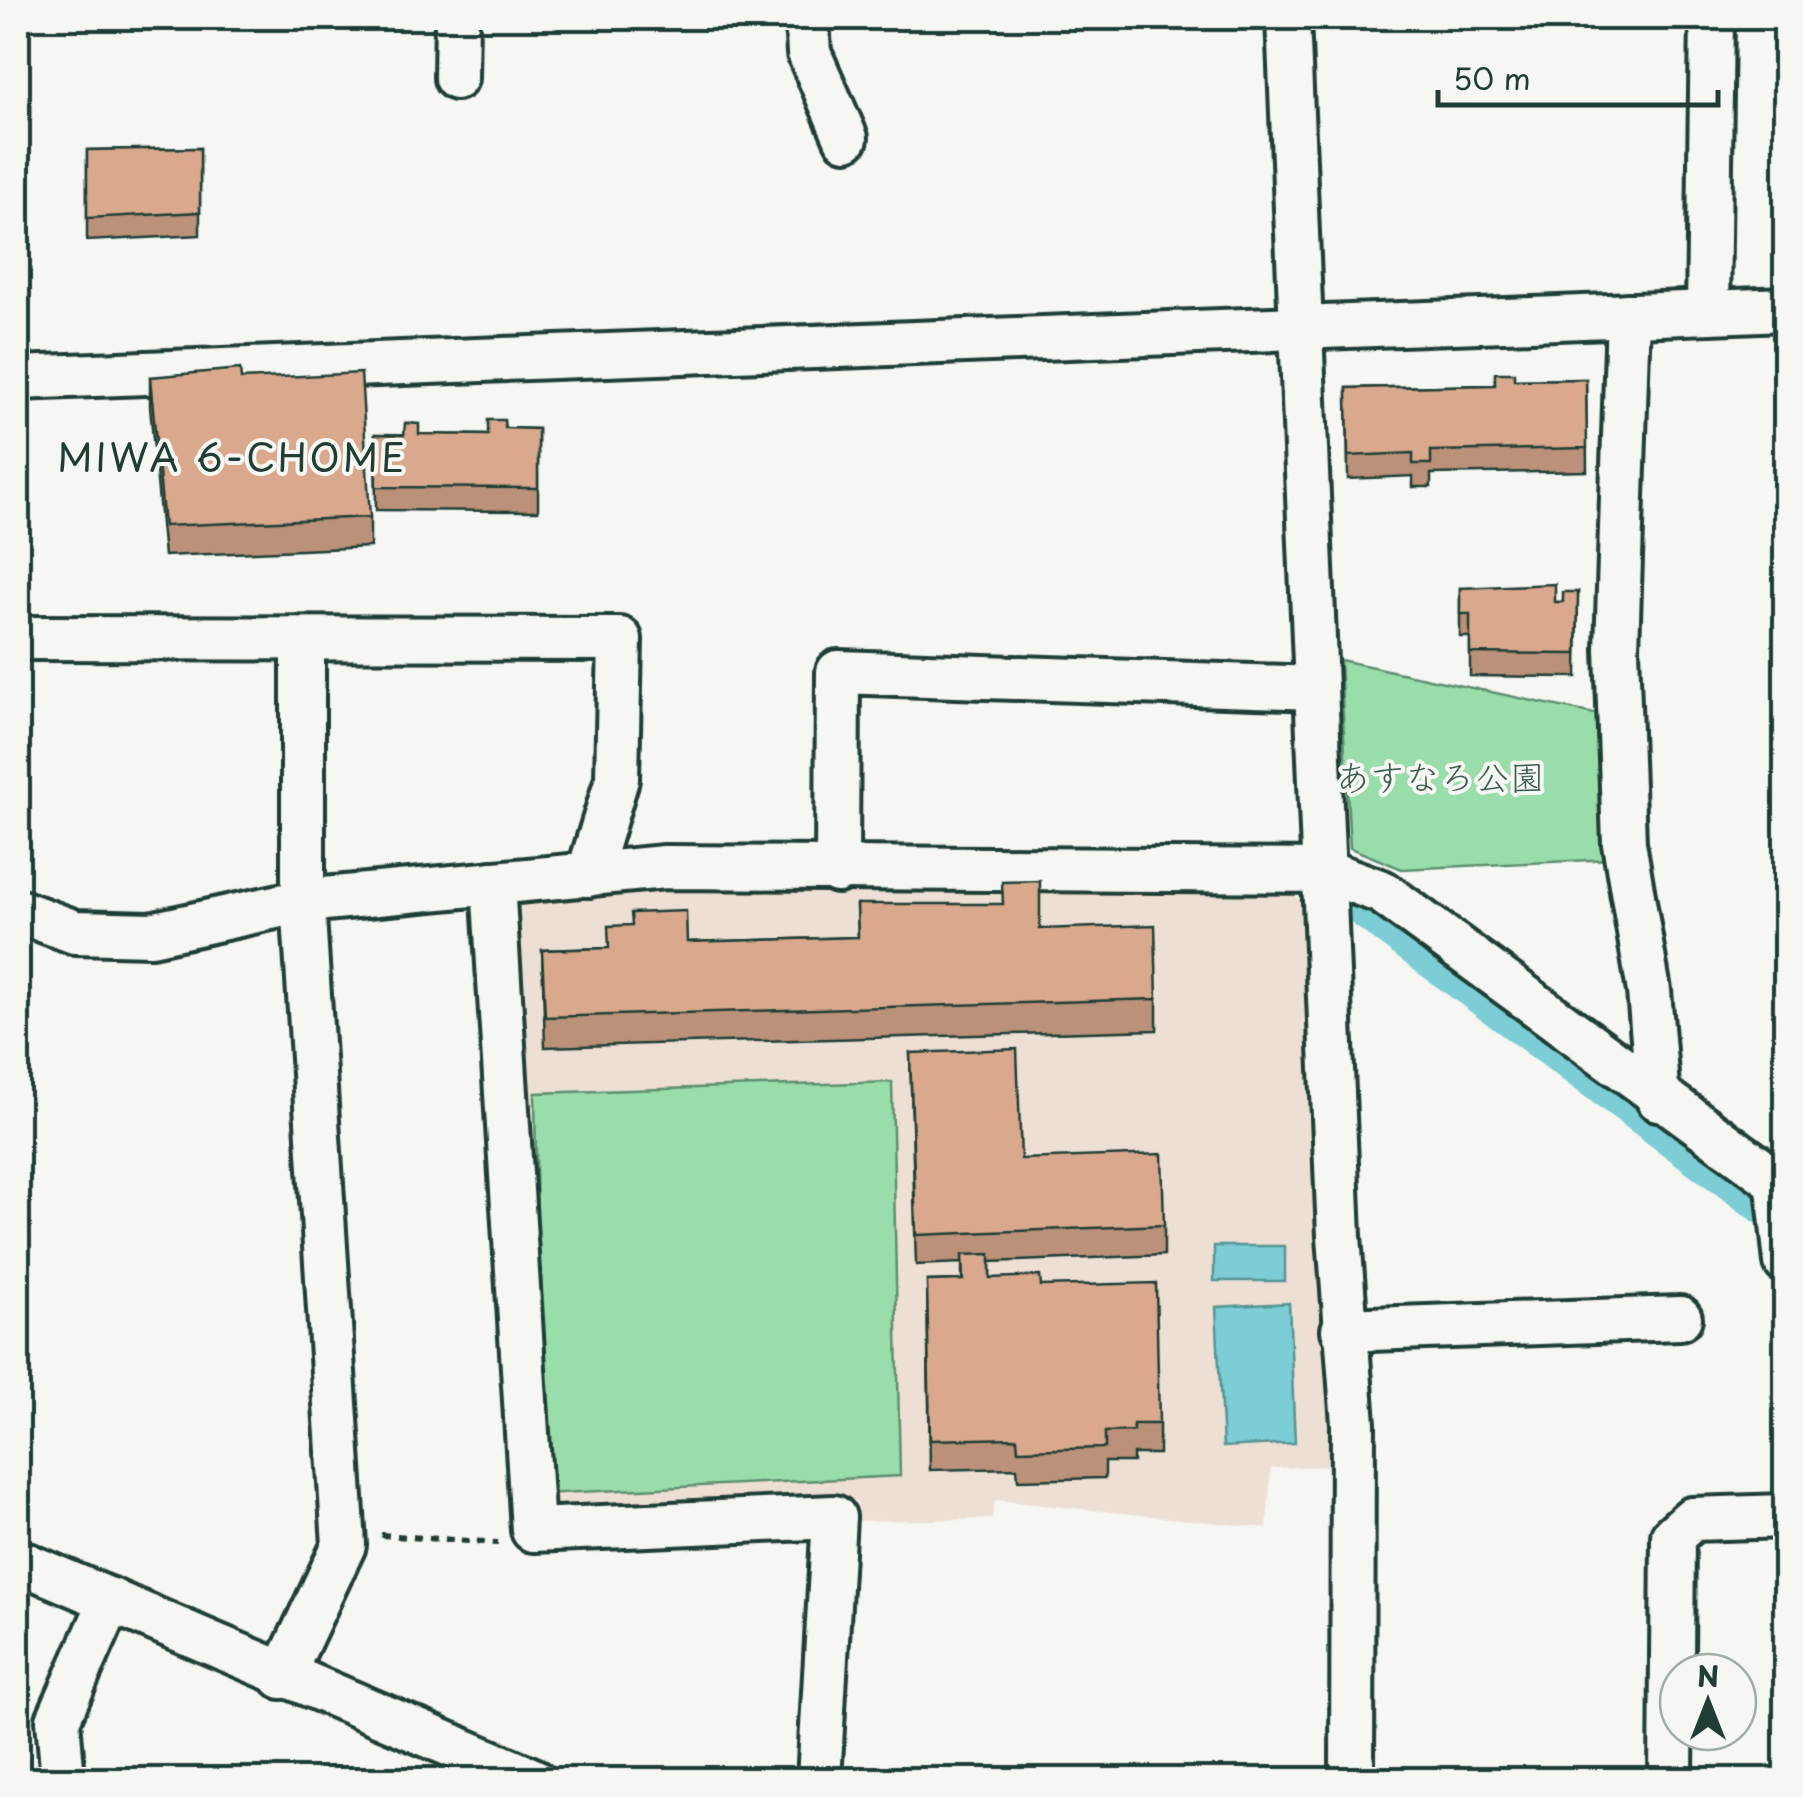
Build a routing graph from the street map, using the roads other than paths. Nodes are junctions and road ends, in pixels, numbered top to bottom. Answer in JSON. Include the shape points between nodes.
{"nodes":[{"id":1,"x":457,"y":18,"type":"edge"},
{"id":2,"x":807,"y":18,"type":"edge"},
{"id":3,"x":1288,"y":18,"type":"edge"},
{"id":4,"x":1712,"y":18,"type":"edge"},
{"id":5,"x":456,"y":78,"type":"dead end"},
{"id":6,"x":846,"y":138,"type":"dead end"},
{"id":7,"x":1786,"y":309,"type":"edge"},
{"id":8,"x":1708,"y":312,"type":"junction"},
{"id":9,"x":1628,"y":315,"type":"junction"},
{"id":10,"x":1303,"y":328,"type":"junction"},
{"id":11,"x":18,"y":378,"type":"edge"},
{"id":12,"x":18,"y":638,"type":"edge"},
{"id":13,"x":303,"y":639,"type":"junction"},
{"id":14,"x":1316,"y":688,"type":"junction"},
{"id":15,"x":838,"y":872,"type":"junction"},
{"id":16,"x":1324,"y":872,"type":"junction"},
{"id":17,"x":588,"y":874,"type":"junction"},
{"id":18,"x":493,"y":883,"type":"junction"},
{"id":19,"x":303,"y":901,"type":"junction"},
{"id":20,"x":18,"y":911,"type":"edge"},
{"id":21,"x":1658,"y":1098,"type":"junction"},
{"id":22,"x":1781,"y":1213,"type":"edge"},
{"id":23,"x":1680,"y":1318,"type":"dead end"},
{"id":24,"x":1344,"y":1330,"type":"junction"},
{"id":25,"x":1786,"y":1516,"type":"edge"},
{"id":26,"x":18,"y":1561,"type":"edge"},
{"id":27,"x":111,"y":1600,"type":"junction"},
{"id":28,"x":282,"y":1677,"type":"junction"},
{"id":29,"x":64,"y":1780,"type":"edge"},
{"id":30,"x":532,"y":1780,"type":"edge"},
{"id":31,"x":819,"y":1780,"type":"edge"},
{"id":32,"x":1352,"y":1780,"type":"edge"},
{"id":33,"x":1671,"y":1780,"type":"edge"}],
"edges":[{"from":1,"to":5,"type":"street"},
{"from":2,"to":6,"type":"street","via":[[809,53]]},
{"from":3,"to":10,"type":"street"},
{"from":4,"to":8,"type":"street"},
{"from":7,"to":8,"type":"street"},
{"from":8,"to":9,"type":"street"},
{"from":9,"to":10,"type":"street"},
{"from":9,"to":21,"type":"street","via":[[1617,648],[1624,843],[1649,991]]},
{"from":10,"to":11,"type":"street"},
{"from":10,"to":14,"type":"street"},
{"from":12,"to":13,"type":"street"},
{"from":13,"to":17,"type":"street","via":[[620,639],[617,779]]},
{"from":13,"to":19,"type":"street"},
{"from":14,"to":15,"type":"street","via":[[838,672]]},
{"from":14,"to":16,"type":"street"},
{"from":15,"to":16,"type":"street"},
{"from":15,"to":17,"type":"street","via":[[666,867]]},
{"from":16,"to":21,"type":"street","via":[[1382,892]]},
{"from":16,"to":24,"type":"street"},
{"from":17,"to":18,"type":"street"},
{"from":18,"to":19,"type":"street"},
{"from":18,"to":31,"type":"street","via":[[533,1530],[834,1517]]},
{"from":19,"to":20,"type":"street","via":[[151,934],[74,932]]},
{"from":19,"to":28,"type":"street","via":[[344,1545]]},
{"from":21,"to":22,"type":"street"},
{"from":23,"to":24,"type":"street"},
{"from":24,"to":32,"type":"street","via":[[1354,1424]]},
{"from":25,"to":33,"type":"street","via":[[1692,1520],[1674,1536]]},
{"from":26,"to":27,"type":"street"},
{"from":27,"to":28,"type":"street"},
{"from":27,"to":29,"type":"street","via":[[58,1720]]},
{"from":28,"to":30,"type":"street"}]}
